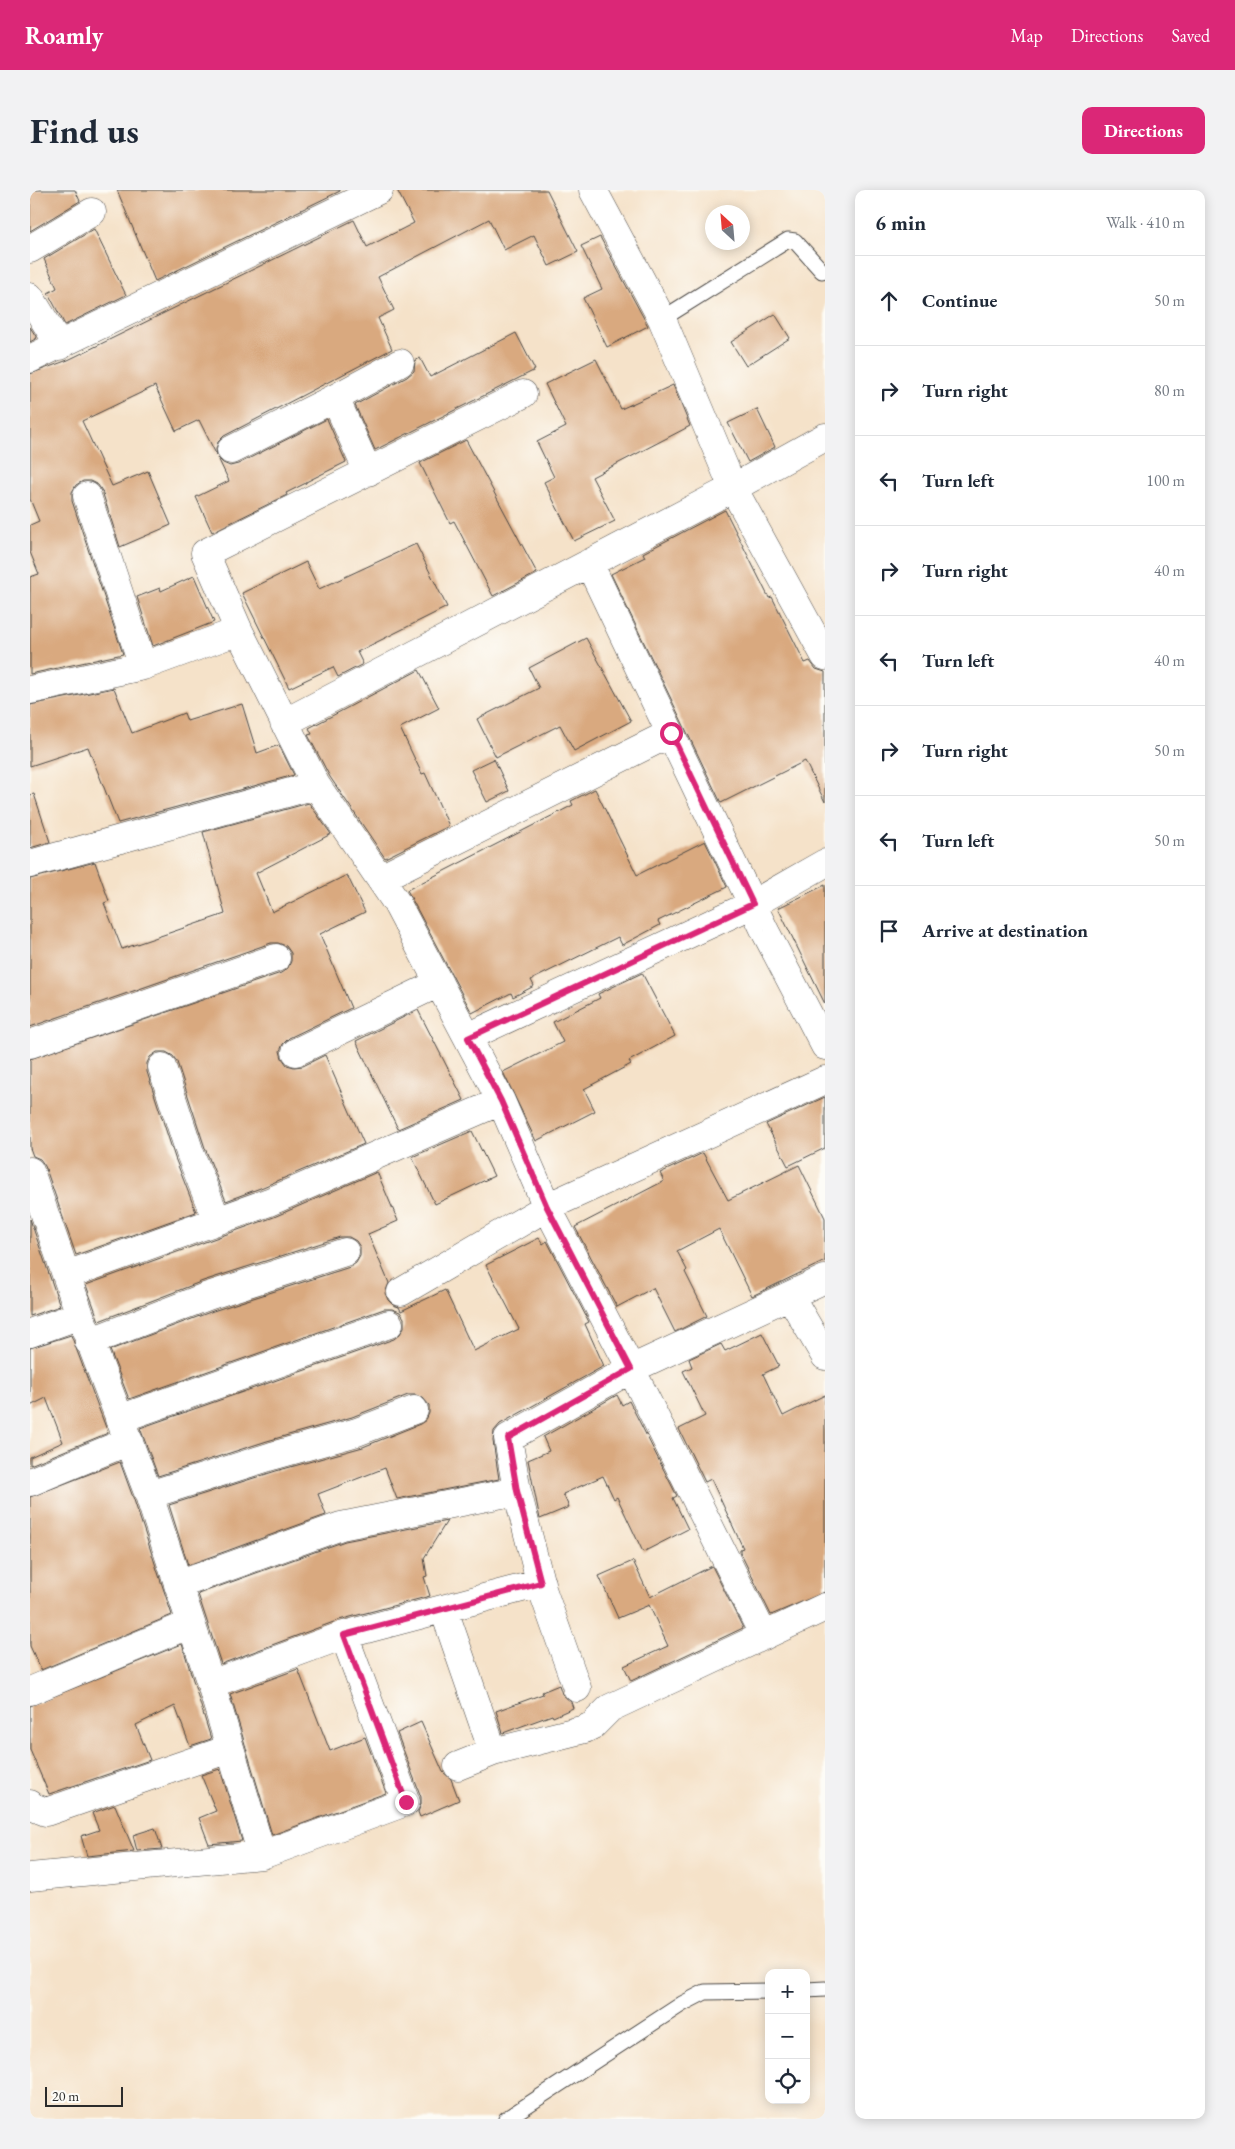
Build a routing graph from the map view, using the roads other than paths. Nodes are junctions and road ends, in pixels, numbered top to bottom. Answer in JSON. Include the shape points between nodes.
{"nodes":[{"id":1,"x":593,"y":190,"type":"edge"},
{"id":2,"x":370,"y":192,"type":"edge"},
{"id":3,"x":92,"y":212,"type":"dead end"},
{"id":4,"x":30,"y":249,"type":"edge"},
{"id":5,"x":822,"y":271,"type":"dead end"},
{"id":6,"x":30,"y":297,"type":"edge"},
{"id":7,"x":662,"y":319,"type":"junction"},
{"id":8,"x":60,"y":346,"type":"junction"},
{"id":9,"x":30,"y":359,"type":"edge"},
{"id":10,"x":400,"y":363,"type":"dead end"},
{"id":11,"x":523,"y":394,"type":"dead end"},
{"id":12,"x":335,"y":398,"type":"junction"},
{"id":13,"x":825,"y":437,"type":"edge"},
{"id":14,"x":231,"y":450,"type":"dead end"},
{"id":15,"x":368,"y":472,"type":"junction"},
{"id":16,"x":733,"y":488,"type":"junction"},
{"id":17,"x":87,"y":496,"type":"dead end"},
{"id":18,"x":589,"y":563,"type":"junction"},
{"id":19,"x":239,"y":632,"type":"junction"},
{"id":20,"x":825,"y":656,"type":"edge"},
{"id":21,"x":143,"y":666,"type":"junction"},
{"id":22,"x":30,"y":690,"type":"edge"},
{"id":23,"x":284,"y":723,"type":"junction"},
{"id":24,"x":671,"y":733,"type":"junction"},
{"id":25,"x":316,"y":785,"type":"junction"},
{"id":26,"x":825,"y":863,"type":"edge"},
{"id":27,"x":30,"y":864,"type":"edge"},
{"id":28,"x":381,"y":878,"type":"junction"},
{"id":29,"x":753,"y":904,"type":"junction"},
{"id":30,"x":276,"y":958,"type":"dead end"},
{"id":31,"x":439,"y":982,"type":"junction"},
{"id":32,"x":468,"y":1038,"type":"junction"},
{"id":33,"x":30,"y":1044,"type":"edge"},
{"id":34,"x":825,"y":1046,"type":"edge"},
{"id":35,"x":296,"y":1052,"type":"dead end"},
{"id":36,"x":162,"y":1067,"type":"dead end"},
{"id":37,"x":825,"y":1080,"type":"edge"},
{"id":38,"x":501,"y":1101,"type":"junction"},
{"id":39,"x":31,"y":1180,"type":"edge"},
{"id":40,"x":547,"y":1207,"type":"junction"},
{"id":41,"x":217,"y":1221,"type":"junction"},
{"id":42,"x":345,"y":1252,"type":"dead end"},
{"id":43,"x":67,"y":1275,"type":"junction"},
{"id":44,"x":825,"y":1279,"type":"edge"},
{"id":45,"x":401,"y":1292,"type":"dead end"},
{"id":46,"x":790,"y":1296,"type":"junction"},
{"id":47,"x":80,"y":1315,"type":"junction"},
{"id":48,"x":389,"y":1324,"type":"dead end"},
{"id":49,"x":30,"y":1333,"type":"edge"},
{"id":50,"x":89,"y":1342,"type":"junction"},
{"id":51,"x":825,"y":1356,"type":"edge"},
{"id":52,"x":631,"y":1369,"type":"junction"},
{"id":53,"x":414,"y":1410,"type":"dead end"},
{"id":54,"x":124,"y":1430,"type":"junction"},
{"id":55,"x":30,"y":1482,"type":"edge"},
{"id":56,"x":517,"y":1491,"type":"junction"},
{"id":57,"x":149,"y":1495,"type":"junction"},
{"id":58,"x":541,"y":1583,"type":"junction"},
{"id":59,"x":178,"y":1585,"type":"junction"},
{"id":60,"x":825,"y":1608,"type":"edge"},
{"id":61,"x":444,"y":1610,"type":"junction"},
{"id":62,"x":190,"y":1624,"type":"junction"},
{"id":63,"x":344,"y":1635,"type":"junction"},
{"id":64,"x":764,"y":1636,"type":"junction"},
{"id":65,"x":33,"y":1683,"type":"edge"},
{"id":66,"x":210,"y":1684,"type":"junction"},
{"id":67,"x":577,"y":1688,"type":"dead end"},
{"id":68,"x":229,"y":1749,"type":"junction"},
{"id":69,"x":493,"y":1752,"type":"junction"},
{"id":70,"x":458,"y":1766,"type":"dead end"},
{"id":71,"x":30,"y":1804,"type":"edge"},
{"id":72,"x":262,"y":1855,"type":"junction"},
{"id":73,"x":30,"y":1877,"type":"edge"},
{"id":74,"x":825,"y":1989,"type":"edge"},
{"id":75,"x":810,"y":1990,"type":"edge"},
{"id":76,"x":765,"y":1991,"type":"edge"},
{"id":77,"x":506,"y":2119,"type":"edge"}],
"edges":[{"from":1,"to":7,"type":"street"},
{"from":2,"to":8,"type":"street"},
{"from":3,"to":4,"type":"street"},
{"from":5,"to":7,"type":"lane","via":[[801,246],[788,240]]},
{"from":6,"to":8,"type":"street"},
{"from":7,"to":16,"type":"street"},
{"from":8,"to":9,"type":"street"},
{"from":10,"to":12,"type":"street"},
{"from":11,"to":15,"type":"street"},
{"from":12,"to":14,"type":"street"},
{"from":12,"to":15,"type":"street"},
{"from":13,"to":16,"type":"street"},
{"from":15,"to":19,"type":"street","via":[[205,553]]},
{"from":16,"to":18,"type":"street"},
{"from":16,"to":20,"type":"street"},
{"from":17,"to":21,"type":"street"},
{"from":18,"to":23,"type":"street"},
{"from":18,"to":24,"type":"street"},
{"from":19,"to":21,"type":"street"},
{"from":19,"to":23,"type":"street"},
{"from":21,"to":22,"type":"street"},
{"from":23,"to":25,"type":"street"},
{"from":24,"to":28,"type":"street"},
{"from":24,"to":29,"type":"street"},
{"from":25,"to":27,"type":"street"},
{"from":25,"to":28,"type":"street"},
{"from":26,"to":29,"type":"street"},
{"from":28,"to":31,"type":"street"},
{"from":29,"to":32,"type":"street"},
{"from":29,"to":34,"type":"street"},
{"from":30,"to":33,"type":"street"},
{"from":31,"to":32,"type":"street"},
{"from":31,"to":35,"type":"street"},
{"from":32,"to":38,"type":"street"},
{"from":36,"to":41,"type":"street","via":[[190,1154]]},
{"from":37,"to":40,"type":"street"},
{"from":38,"to":40,"type":"street"},
{"from":38,"to":41,"type":"street","via":[[270,1202]]},
{"from":39,"to":43,"type":"street"},
{"from":40,"to":45,"type":"street"},
{"from":40,"to":52,"type":"street"},
{"from":41,"to":43,"type":"street"},
{"from":42,"to":50,"type":"street","via":[[208,1296]]},
{"from":43,"to":47,"type":"street"},
{"from":44,"to":46,"type":"street"},
{"from":46,"to":51,"type":"street"},
{"from":46,"to":52,"type":"street"},
{"from":47,"to":49,"type":"street"},
{"from":47,"to":50,"type":"street"},
{"from":48,"to":54,"type":"street"},
{"from":50,"to":54,"type":"street"},
{"from":52,"to":56,"type":"street","via":[[508,1438]]},
{"from":52,"to":64,"type":"street"},
{"from":53,"to":57,"type":"street","via":[[358,1432]]},
{"from":54,"to":55,"type":"street"},
{"from":54,"to":57,"type":"street"},
{"from":56,"to":58,"type":"street"},
{"from":56,"to":59,"type":"street","via":[[340,1526]]},
{"from":57,"to":59,"type":"street"},
{"from":58,"to":61,"type":"street"},
{"from":58,"to":67,"type":"street"},
{"from":59,"to":62,"type":"street"},
{"from":60,"to":64,"type":"street"},
{"from":61,"to":63,"type":"street"},
{"from":61,"to":69,"type":"street"},
{"from":62,"to":65,"type":"street"},
{"from":62,"to":66,"type":"street"},
{"from":63,"to":66,"type":"street"},
{"from":63,"to":72,"type":"street","via":[[406,1802]]},
{"from":64,"to":69,"type":"street","via":[[610,1708],[585,1729]]},
{"from":66,"to":68,"type":"street"},
{"from":68,"to":71,"type":"street","via":[[46,1812]]},
{"from":68,"to":72,"type":"street"},
{"from":69,"to":70,"type":"street"},
{"from":72,"to":73,"type":"street"},
{"from":74,"to":75,"type":"lane"},
{"from":76,"to":77,"type":"lane","via":[[705,1992]]}]}
